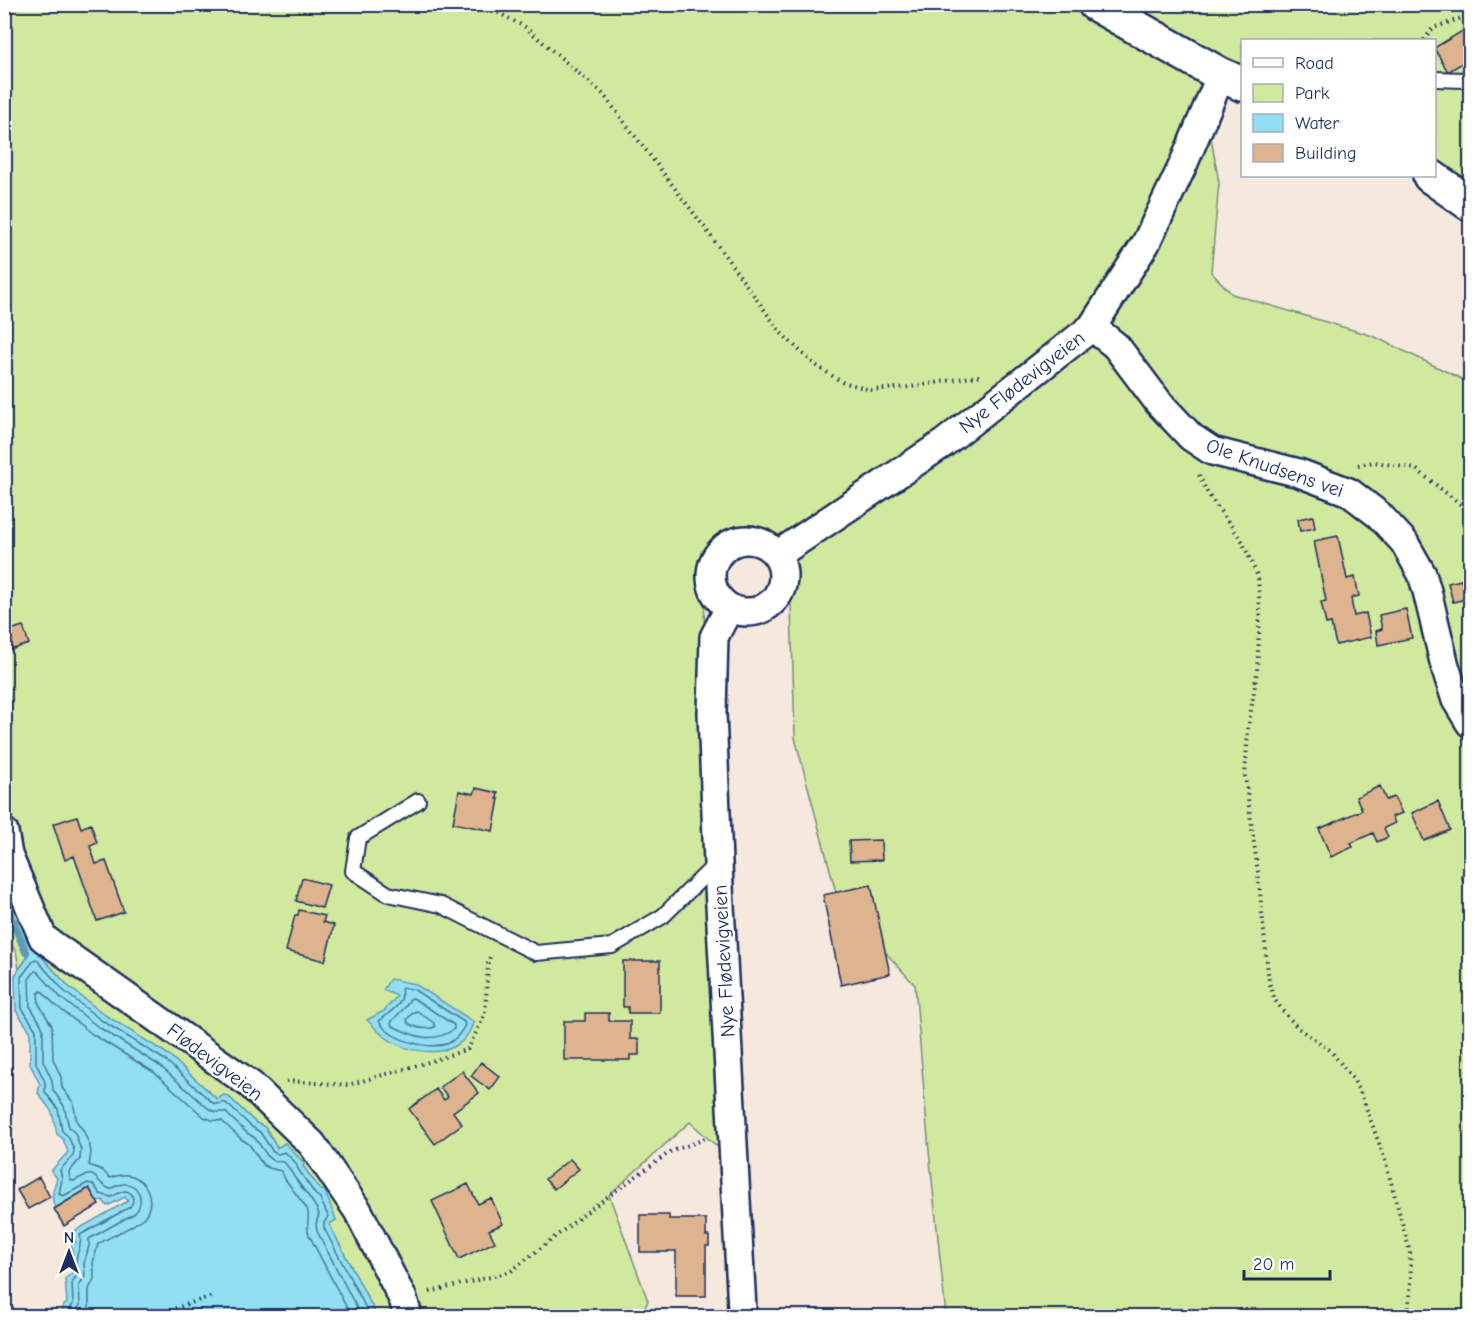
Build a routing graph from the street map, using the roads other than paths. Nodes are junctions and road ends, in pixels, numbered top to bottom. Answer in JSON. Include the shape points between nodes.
{"nodes":[{"id":1,"x":1095,"y":4,"type":"edge"},
{"id":2,"x":1436,"y":79,"type":"edge"},
{"id":3,"x":1232,"y":80,"type":"edge"},
{"id":4,"x":1465,"y":80,"type":"dead end"},
{"id":5,"x":1431,"y":177,"type":"edge"},
{"id":6,"x":1470,"y":204,"type":"edge"},
{"id":7,"x":1092,"y":327,"type":"junction"},
{"id":8,"x":777,"y":555,"type":"junction"},
{"id":9,"x":729,"y":608,"type":"junction"},
{"id":10,"x":1470,"y":723,"type":"edge"},
{"id":11,"x":418,"y":801,"type":"dead end"},
{"id":12,"x":4,"y":832,"type":"edge"},
{"id":13,"x":718,"y":861,"type":"junction"},
{"id":14,"x":405,"y":1308,"type":"edge"},
{"id":15,"x":741,"y":1317,"type":"edge"}],
"edges":[{"from":1,"to":3,"type":"main road"},
{"from":2,"to":4,"type":"lane"},
{"from":3,"to":7,"type":"street","name":"Nye Flødevigveien","via":[[1146,243]]},
{"from":5,"to":6,"type":"main road"},
{"from":7,"to":8,"type":"street","name":"Nye Flødevigveien","via":[[944,443]]},
{"from":7,"to":10,"type":"street","name":"Ole Knudsens vei","via":[[1116,346],[1159,403],[1191,437],[1212,451],[1318,480],[1349,492],[1379,514],[1404,542],[1422,574],[1445,666],[1456,700]]},
{"from":8,"to":9,"type":"street","via":[[783,579],[774,601],[753,612]]},
{"from":8,"to":9,"type":"street","via":[[758,541],[746,539],[724,547],[711,567],[710,580],[716,596]]},
{"from":9,"to":13,"type":"street","name":"Nye Flødevigveien","via":[[714,637],[712,713]]},
{"from":11,"to":13,"type":"lane","via":[[358,838],[353,871],[388,894],[441,905],[536,953],[612,946],[663,916]]},
{"from":12,"to":14,"type":"street","name":"Flødevigveien","via":[[8,855],[44,938],[251,1085],[312,1144],[358,1211]]},
{"from":13,"to":15,"type":"street","name":"Nye Flødevigveien"}]}
